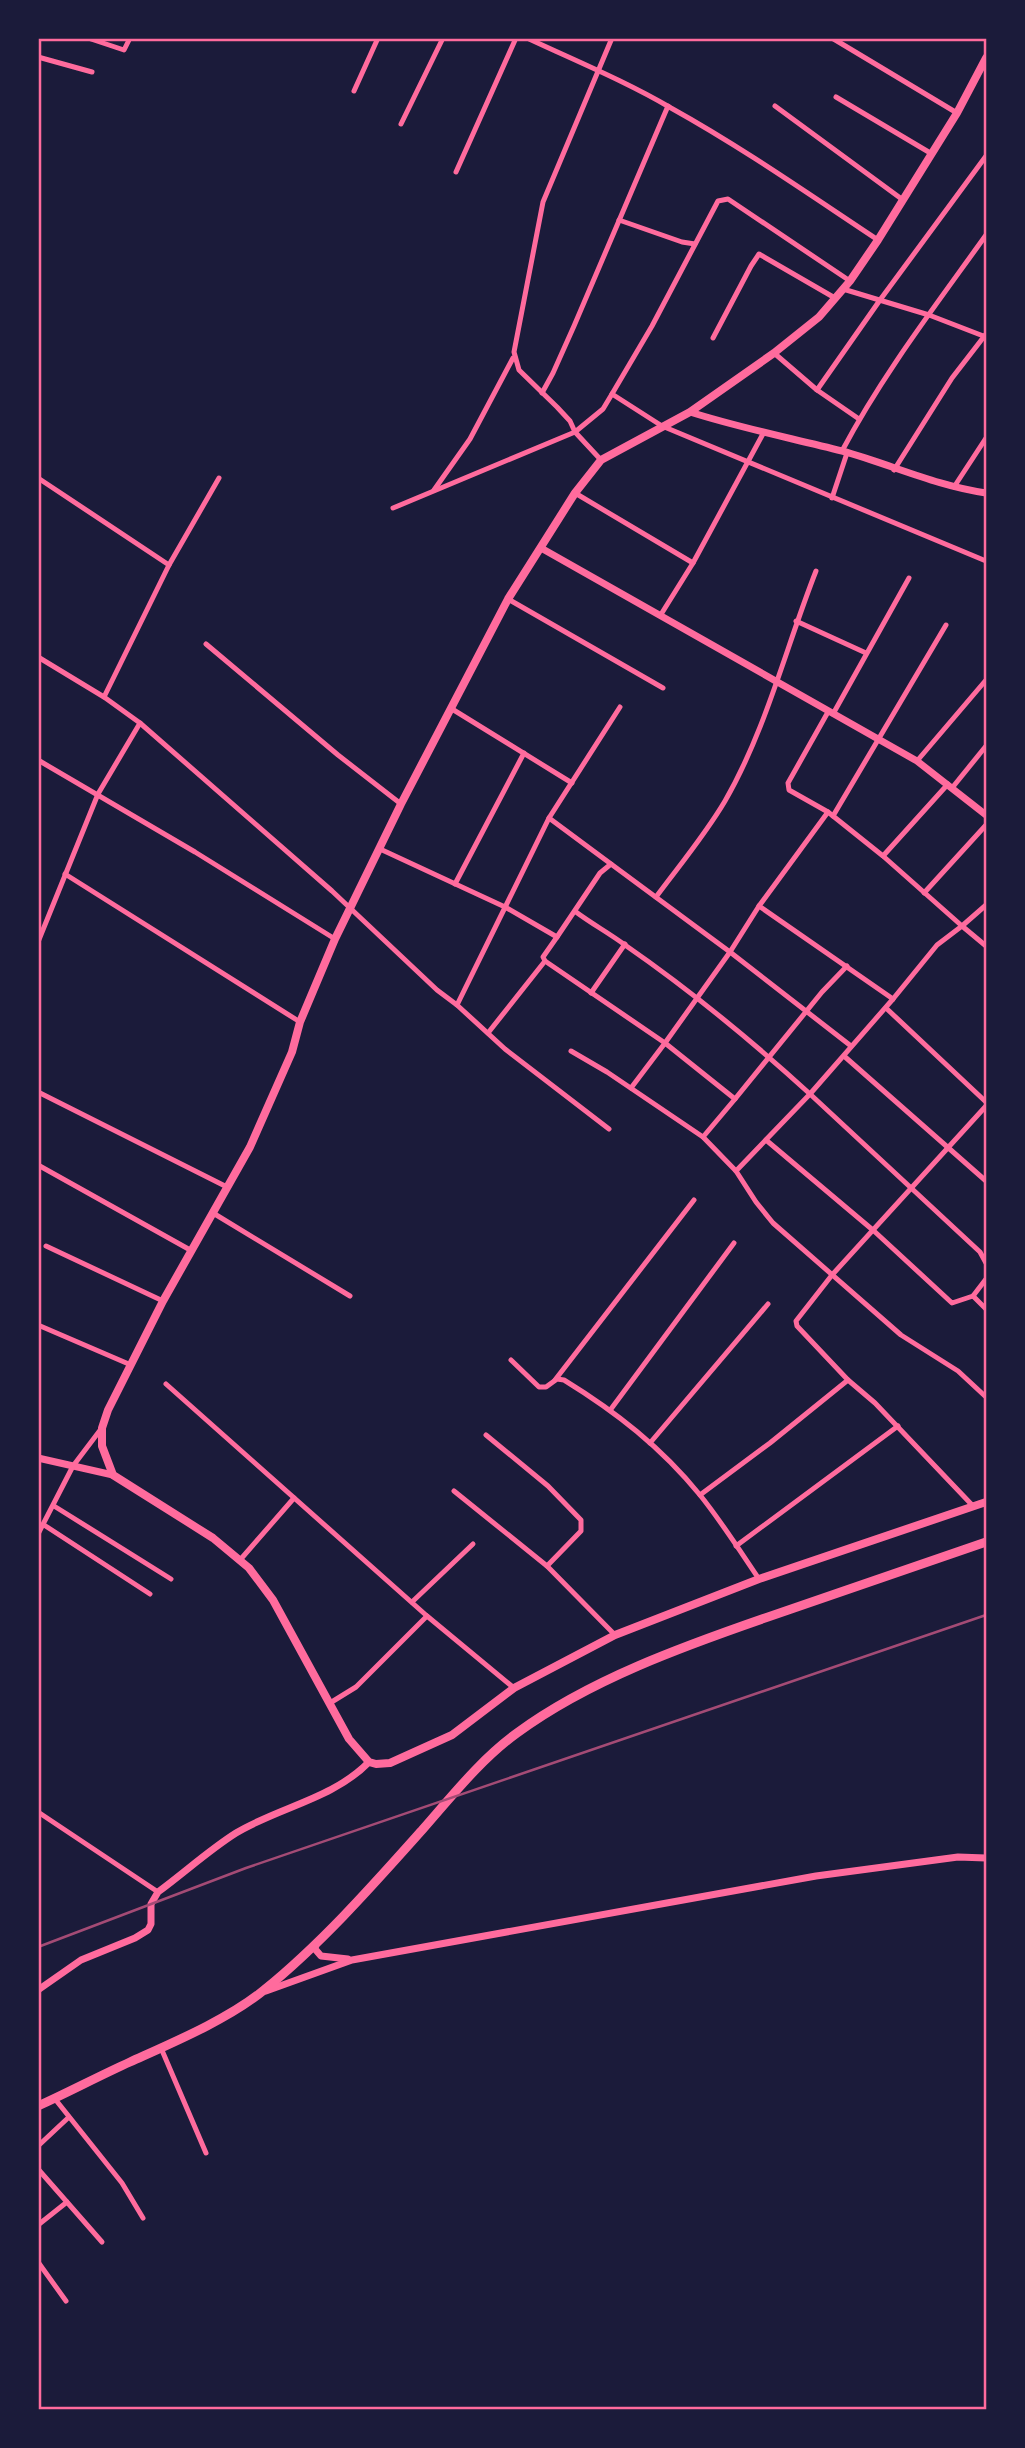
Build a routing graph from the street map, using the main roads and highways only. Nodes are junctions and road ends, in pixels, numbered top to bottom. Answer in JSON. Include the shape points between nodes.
{"nodes":[{"id":1,"x":985,"y":62,"type":"edge"},
{"id":2,"x":986,"y":1502,"type":"edge"},
{"id":3,"x":986,"y":1542,"type":"edge"},
{"id":4,"x":38,"y":2106,"type":"edge"}],
"edges":[{"from":1,"to":2,"type":"main road","via":[[878,240],[819,317],[690,412],[601,460],[575,493],[508,599],[401,804],[335,939],[250,1147],[108,1410],[102,1446],[113,1475],[213,1538],[250,1569],[273,1600],[349,1740],[369,1762],[382,1765],[452,1735],[514,1688],[615,1634]]},
{"from":3,"to":4,"type":"main road","via":[[660,1657],[545,1714],[484,1762],[316,1944],[262,1992],[222,2017]]}]}
